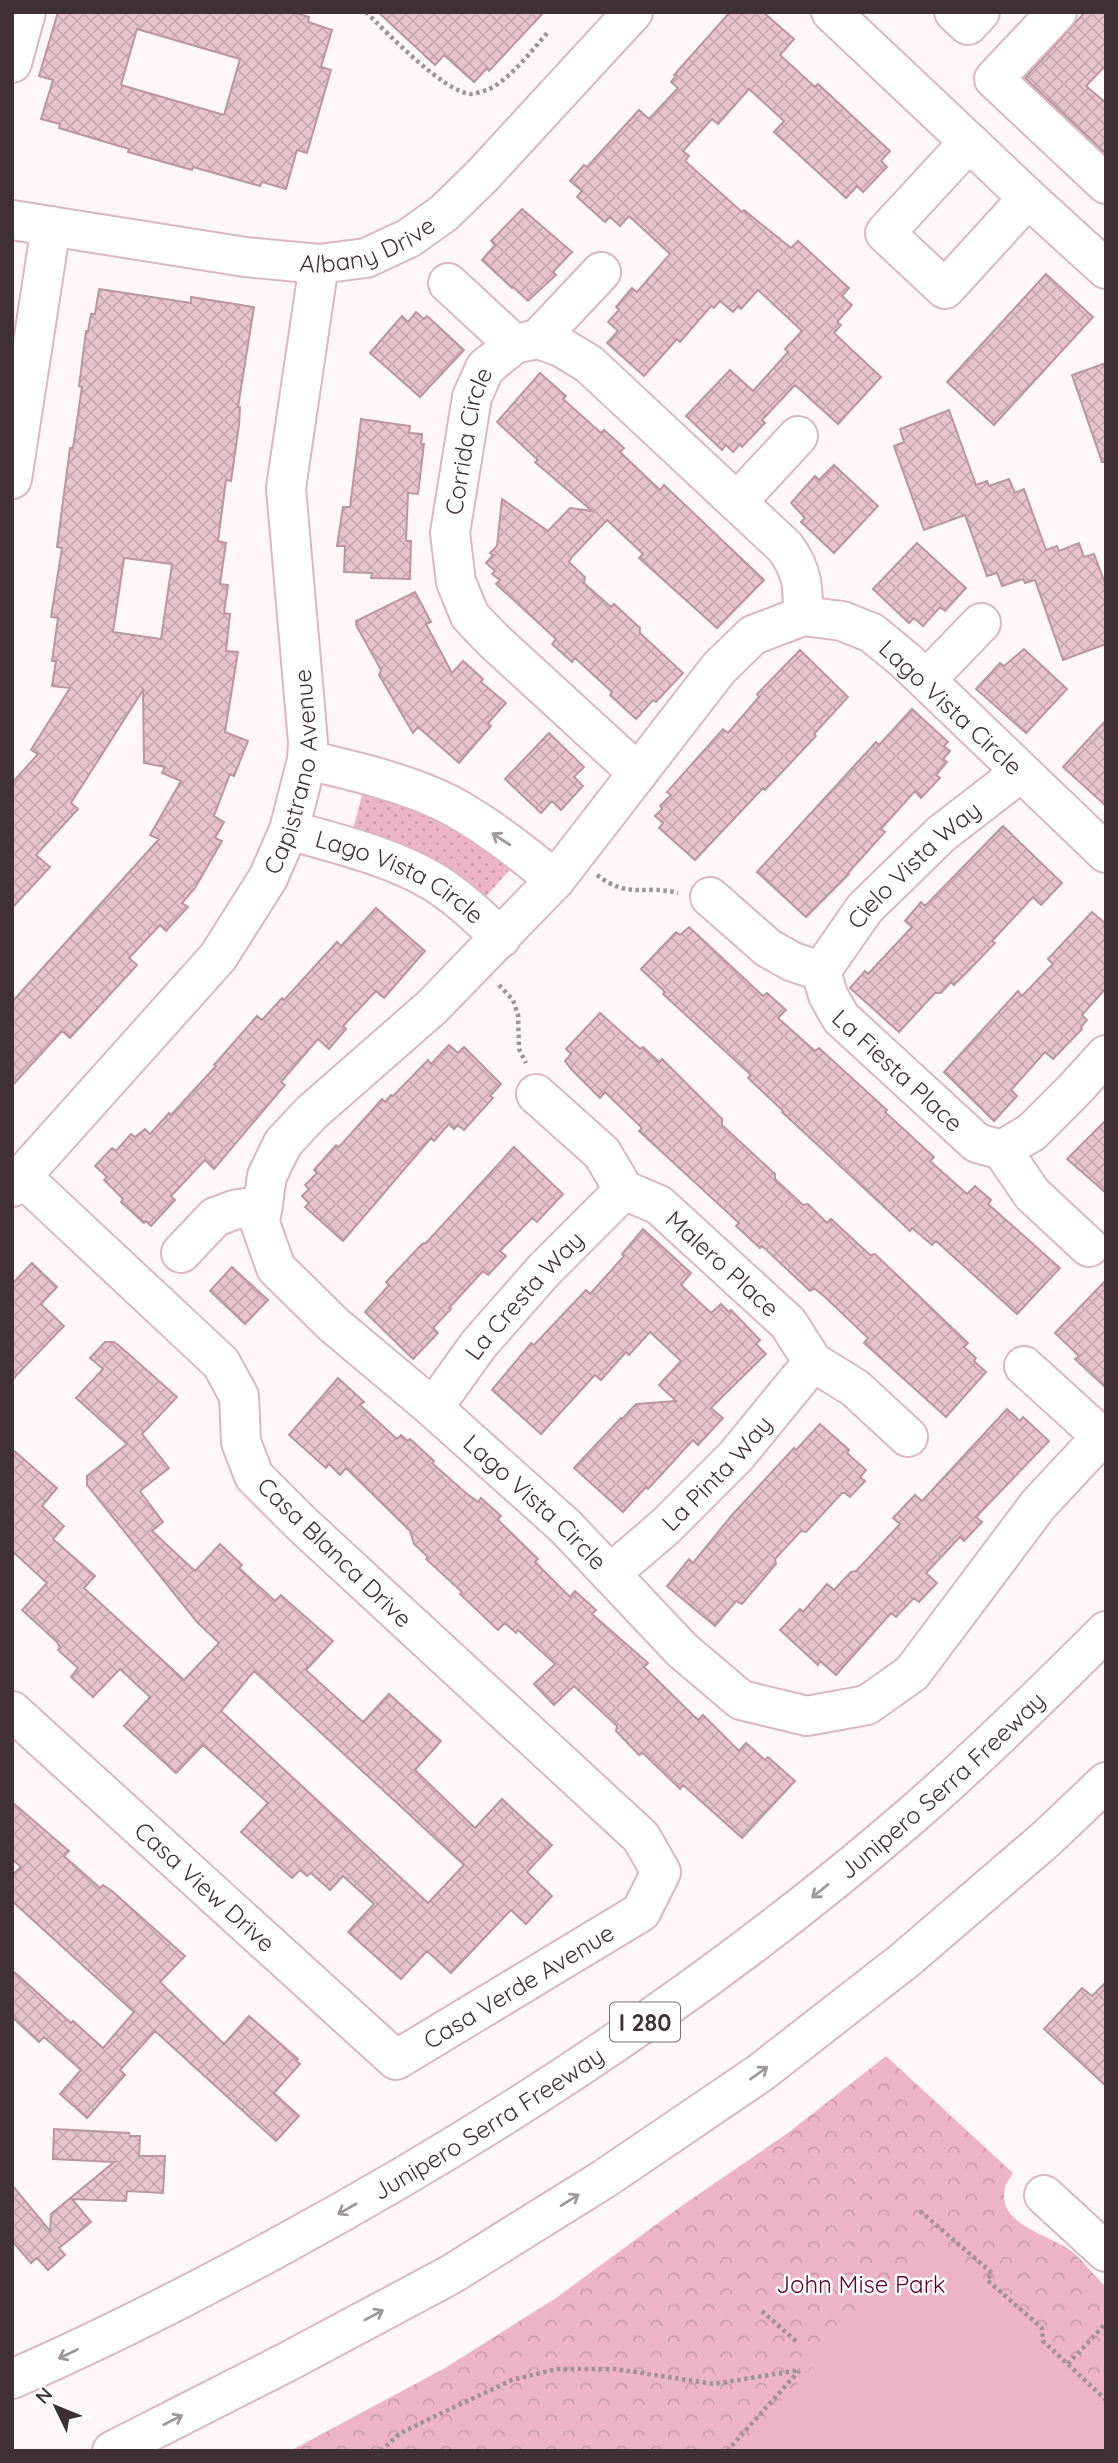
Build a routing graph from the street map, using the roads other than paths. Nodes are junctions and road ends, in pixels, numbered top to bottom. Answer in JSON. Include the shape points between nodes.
{"nodes":[{"id":1,"x":633,"y":12,"type":"edge"},
{"id":2,"x":831,"y":12,"type":"edge"},
{"id":3,"x":954,"y":12,"type":"edge"},
{"id":4,"x":980,"y":12,"type":"edge"},
{"id":5,"x":1057,"y":12,"type":"edge"},
{"id":6,"x":969,"y":142,"type":"junction"},
{"id":7,"x":1106,"y":184,"type":"edge"},
{"id":8,"x":1028,"y":198,"type":"junction"},
{"id":9,"x":12,"y":220,"type":"edge"},
{"id":10,"x":51,"y":226,"type":"junction"},
{"id":11,"x":319,"y":264,"type":"junction"},
{"id":12,"x":1106,"y":269,"type":"edge"},
{"id":13,"x":601,"y":272,"type":"dead end"},
{"id":14,"x":448,"y":283,"type":"dead end"},
{"id":15,"x":526,"y":342,"type":"junction"},
{"id":16,"x":798,"y":436,"type":"dead end"},
{"id":17,"x":12,"y":479,"type":"edge"},
{"id":18,"x":737,"y":502,"type":"junction"},
{"id":19,"x":803,"y":616,"type":"junction"},
{"id":20,"x":981,"y":623,"type":"dead end"},
{"id":21,"x":926,"y":681,"type":"junction"},
{"id":22,"x":307,"y":760,"type":"junction"},
{"id":23,"x":638,"y":773,"type":"junction"},
{"id":24,"x":1020,"y":773,"type":"junction"},
{"id":25,"x":289,"y":830,"type":"junction"},
{"id":26,"x":1106,"y":853,"type":"edge"},
{"id":27,"x":555,"y":880,"type":"junction"},
{"id":28,"x":710,"y":897,"type":"road end"},
{"id":29,"x":500,"y":938,"type":"junction"},
{"id":30,"x":821,"y":971,"type":"junction"},
{"id":31,"x":1106,"y":1055,"type":"edge"},
{"id":32,"x":532,"y":1079,"type":"road end"},
{"id":33,"x":1002,"y":1150,"type":"junction"},
{"id":34,"x":17,"y":1182,"type":"edge"},
{"id":35,"x":624,"y":1191,"type":"junction"},
{"id":36,"x":263,"y":1206,"type":"junction"},
{"id":37,"x":1089,"y":1248,"type":"dead end"},
{"id":38,"x":181,"y":1253,"type":"dead end"},
{"id":39,"x":813,"y":1362,"type":"junction"},
{"id":40,"x":1024,"y":1366,"type":"dead end"},
{"id":41,"x":433,"y":1408,"type":"junction"},
{"id":42,"x":1104,"y":1434,"type":"edge"},
{"id":43,"x":908,"y":1437,"type":"dead end"},
{"id":44,"x":610,"y":1574,"type":"junction"},
{"id":45,"x":1106,"y":1631,"type":"edge"},
{"id":46,"x":12,"y":1711,"type":"edge"},
{"id":47,"x":1106,"y":1782,"type":"edge"},
{"id":48,"x":641,"y":1912,"type":"joint"},
{"id":49,"x":396,"y":2060,"type":"joint"},
{"id":50,"x":1044,"y":2195,"type":"dead end"},
{"id":51,"x":1104,"y":2248,"type":"edge"},
{"id":52,"x":12,"y":2379,"type":"edge"},
{"id":53,"x":112,"y":2451,"type":"edge"}],
"edges":[{"from":1,"to":11,"type":"main road","name":"Albany Drive","via":[[444,213],[409,238],[366,258]]},
{"from":2,"to":6,"type":"main road"},
{"from":3,"to":4,"type":"main road","via":[[968,25]]},
{"from":5,"to":7,"type":"main road","via":[[995,79]]},
{"from":6,"to":8,"type":"main road"},
{"from":6,"to":8,"type":"main road","via":[[885,233],[945,289]]},
{"from":8,"to":12,"type":"main road"},
{"from":9,"to":10,"type":"main road","name":"Albany Drive"},
{"from":10,"to":11,"type":"main road","name":"Albany Drive"},
{"from":10,"to":17,"type":"main road"},
{"from":11,"to":22,"type":"main road","name":"Capistrano Avenue","via":[[286,488]]},
{"from":13,"to":15,"type":"main road","name":"Corrida Circle"},
{"from":14,"to":15,"type":"main road"},
{"from":15,"to":18,"type":"main road","via":[[561,347],[589,364]]},
{"from":15,"to":23,"type":"main road","name":"Corrida Circle","via":[[485,368],[472,397],[450,533],[456,582],[470,616]]},
{"from":16,"to":18,"type":"main road"},
{"from":18,"to":19,"type":"main road","via":[[797,563]]},
{"from":19,"to":21,"type":"main road","name":"Lago Vista Circle","via":[[842,621],[872,633]]},
{"from":19,"to":23,"type":"main road","name":"Lago Vista Circle","via":[[753,635],[719,668]]},
{"from":20,"to":21,"type":"main road"},
{"from":21,"to":24,"type":"main road","name":"Lago Vista Circle"},
{"from":22,"to":25,"type":"main road","name":"Capistrano Avenue"},
{"from":27,"to":22,"type":"main road","one_way":true,"via":[[449,805],[377,777]]},
{"from":23,"to":27,"type":"main road","name":"Lago Vista Circle"},
{"from":24,"to":26,"type":"main road","name":"Lago Vista Circle"},
{"from":24,"to":30,"type":"main road","name":"Cielo Vista Way","via":[[941,834],[875,899]]},
{"from":25,"to":29,"type":"main road","name":"Lago Vista Circle","via":[[402,866],[435,883]]},
{"from":25,"to":34,"type":"main road","name":"Capistrano Avenue","via":[[268,878],[218,957]]},
{"from":27,"to":29,"type":"main road","name":"Lago Vista Circle"},
{"from":28,"to":30,"type":"main road","via":[[768,948]]},
{"from":29,"to":36,"type":"main road","name":"Lago Vista Circle","via":[[283,1143],[267,1176]]},
{"from":30,"to":33,"type":"main road","name":"La Fiesta Place","via":[[841,1018],[977,1143]]},
{"from":31,"to":33,"type":"main road","via":[[1032,1132]]},
{"from":32,"to":35,"type":"main road","via":[[602,1153]]},
{"from":33,"to":37,"type":"main road","via":[[1032,1194]]},
{"from":34,"to":48,"type":"main road","name":"Casa Blanca Drive","via":[[220,1363],[239,1396],[241,1442],[254,1476],[642,1837],[661,1872]]},
{"from":35,"to":39,"type":"main road","name":"Malero Place","via":[[659,1205],[788,1324]]},
{"from":35,"to":41,"type":"main road","name":"La Cresta Way","via":[[545,1269],[479,1344]]},
{"from":36,"to":38,"type":"main road","via":[[215,1217]]},
{"from":36,"to":41,"type":"main road","name":"Lago Vista Circle","via":[[260,1223],[276,1268],[334,1325]]},
{"from":39,"to":43,"type":"main road","name":"Malero Place","via":[[855,1388]]},
{"from":39,"to":44,"type":"main road","name":"La Pinta Way","via":[[736,1456]]},
{"from":40,"to":42,"type":"main road"},
{"from":41,"to":44,"type":"main road","name":"Lago Vista Circle","via":[[566,1527]]},
{"from":42,"to":44,"type":"main road","name":"Lago Vista Circle","via":[[1038,1505],[912,1673],[867,1705],[807,1716],[741,1700],[682,1650]]},
{"from":45,"to":52,"type":"main road","name":"Junipero Serra Freeway","number":"I 280","one_way":true,"via":[[909,1818],[769,1932],[627,2034],[482,2130],[338,2214],[142,2318]]},
{"from":46,"to":49,"type":"main road","name":"Casa View Drive"},
{"from":53,"to":47,"type":"main road","one_way":true,"via":[[450,2275],[604,2179],[760,2073],[905,1960]]},
{"from":48,"to":49,"type":"main road","name":"Casa Verde Avenue"},
{"from":50,"to":51,"type":"main road"}]}
